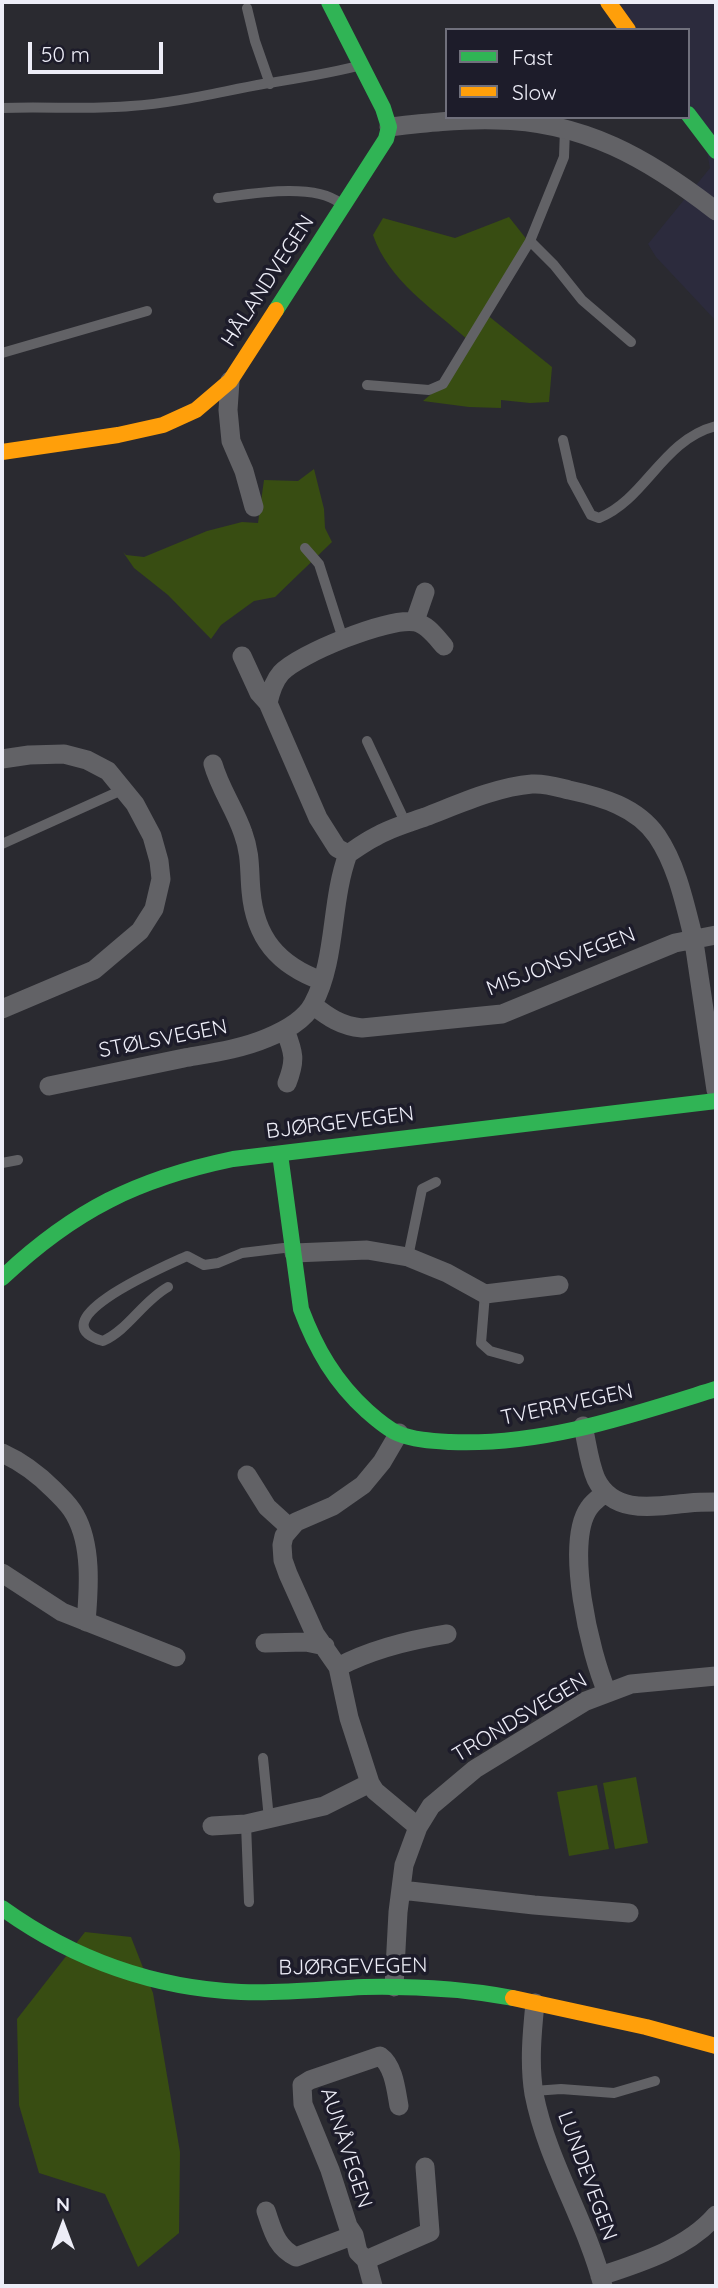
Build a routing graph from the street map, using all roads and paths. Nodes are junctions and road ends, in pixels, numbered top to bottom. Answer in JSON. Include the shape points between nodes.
{"nodes":[{"id":1,"x":608,"y":2,"type":"edge"},
{"id":2,"x":335,"y":7,"type":"edge"},
{"id":3,"x":247,"y":8,"type":"dead end"},
{"id":4,"x":627,"y":28,"type":"edge"},
{"id":5,"x":362,"y":65,"type":"junction"},
{"id":6,"x":270,"y":84,"type":"junction"},
{"id":7,"x":2,"y":108,"type":"edge"},
{"id":8,"x":690,"y":117,"type":"edge"},
{"id":9,"x":526,"y":120,"type":"edge"},
{"id":10,"x":389,"y":127,"type":"junction"},
{"id":11,"x":565,"y":129,"type":"junction"},
{"id":12,"x":716,"y":151,"type":"edge"},
{"id":13,"x":218,"y":198,"type":"dead end"},
{"id":14,"x":343,"y":206,"type":"junction"},
{"id":15,"x":716,"y":211,"type":"edge"},
{"id":16,"x":530,"y":241,"type":"junction"},
{"id":17,"x":147,"y":311,"type":"dead end"},
{"id":18,"x":631,"y":342,"type":"dead end"},
{"id":19,"x":2,"y":353,"type":"edge"},
{"id":20,"x":230,"y":381,"type":"junction"},
{"id":21,"x":367,"y":384,"type":"dead end"},
{"id":22,"x":716,"y":426,"type":"edge"},
{"id":23,"x":563,"y":440,"type":"dead end"},
{"id":24,"x":2,"y":452,"type":"edge"},
{"id":25,"x":254,"y":507,"type":"dead end"},
{"id":26,"x":305,"y":548,"type":"dead end"},
{"id":27,"x":425,"y":592,"type":"dead end"},
{"id":28,"x":415,"y":621,"type":"junction"},
{"id":29,"x":343,"y":639,"type":"junction"},
{"id":30,"x":444,"y":646,"type":"dead end"},
{"id":31,"x":242,"y":656,"type":"dead end"},
{"id":32,"x":268,"y":703,"type":"junction"},
{"id":33,"x":367,"y":741,"type":"dead end"},
{"id":34,"x":2,"y":759,"type":"edge"},
{"id":35,"x":213,"y":764,"type":"dead end"},
{"id":36,"x":122,"y":790,"type":"junction"},
{"id":37,"x":406,"y":824,"type":"junction"},
{"id":38,"x":2,"y":844,"type":"edge"},
{"id":39,"x":348,"y":854,"type":"junction"},
{"id":40,"x":716,"y":935,"type":"edge"},
{"id":41,"x":690,"y":939,"type":"junction"},
{"id":42,"x":322,"y":981,"type":"junction"},
{"id":43,"x":313,"y":1005,"type":"junction"},
{"id":44,"x":2,"y":1009,"type":"edge"},
{"id":45,"x":285,"y":1030,"type":"junction"},
{"id":46,"x":287,"y":1083,"type":"dead end"},
{"id":47,"x":49,"y":1086,"type":"dead end"},
{"id":48,"x":716,"y":1090,"type":"edge"},
{"id":49,"x":716,"y":1101,"type":"edge"},
{"id":50,"x":281,"y":1154,"type":"junction"},
{"id":51,"x":18,"y":1160,"type":"dead end"},
{"id":52,"x":2,"y":1163,"type":"edge"},
{"id":53,"x":436,"y":1182,"type":"dead end"},
{"id":54,"x":293,"y":1250,"type":"junction"},
{"id":55,"x":408,"y":1257,"type":"junction"},
{"id":56,"x":2,"y":1278,"type":"edge"},
{"id":57,"x":559,"y":1285,"type":"dead end"},
{"id":58,"x":168,"y":1287,"type":"dead end"},
{"id":59,"x":485,"y":1294,"type":"junction"},
{"id":60,"x":519,"y":1359,"type":"dead end"},
{"id":61,"x":716,"y":1389,"type":"edge"},
{"id":62,"x":583,"y":1426,"type":"junction"},
{"id":63,"x":399,"y":1433,"type":"junction"},
{"id":64,"x":2,"y":1452,"type":"edge"},
{"id":65,"x":247,"y":1475,"type":"dead end"},
{"id":66,"x":605,"y":1493,"type":"junction"},
{"id":67,"x":716,"y":1502,"type":"edge"},
{"id":68,"x":289,"y":1527,"type":"junction"},
{"id":69,"x":2,"y":1573,"type":"edge"},
{"id":70,"x":86,"y":1622,"type":"junction"},
{"id":71,"x":447,"y":1633,"type":"dead end"},
{"id":72,"x":265,"y":1643,"type":"dead end"},
{"id":73,"x":325,"y":1646,"type":"junction"},
{"id":74,"x":176,"y":1657,"type":"dead end"},
{"id":75,"x":338,"y":1667,"type":"junction"},
{"id":76,"x":716,"y":1676,"type":"edge"},
{"id":77,"x":607,"y":1692,"type":"junction"},
{"id":78,"x":263,"y":1758,"type":"dead end"},
{"id":79,"x":370,"y":1783,"type":"junction"},
{"id":80,"x":269,"y":1819,"type":"junction"},
{"id":81,"x":246,"y":1824,"type":"junction"},
{"id":82,"x":212,"y":1826,"type":"dead end"},
{"id":83,"x":418,"y":1827,"type":"junction"},
{"id":84,"x":401,"y":1890,"type":"junction"},
{"id":85,"x":249,"y":1902,"type":"dead end"},
{"id":86,"x":2,"y":1908,"type":"edge"},
{"id":87,"x":629,"y":1913,"type":"dead end"},
{"id":88,"x":394,"y":1987,"type":"junction"},
{"id":89,"x":535,"y":2003,"type":"junction"},
{"id":90,"x":716,"y":2046,"type":"edge"},
{"id":91,"x":655,"y":2081,"type":"dead end"},
{"id":92,"x":534,"y":2091,"type":"junction"},
{"id":93,"x":399,"y":2106,"type":"dead end"},
{"id":94,"x":425,"y":2167,"type":"dead end"},
{"id":95,"x":265,"y":2211,"type":"dead end"},
{"id":96,"x":714,"y":2222,"type":"edge"},
{"id":97,"x":354,"y":2235,"type":"junction"},
{"id":98,"x":366,"y":2260,"type":"junction"},
{"id":99,"x":601,"y":2281,"type":"edge"},
{"id":100,"x":373,"y":2286,"type":"edge"}],
"edges":[{"from":1,"to":4,"type":"street"},
{"from":2,"to":5,"type":"street"},
{"from":3,"to":6,"type":"lane"},
{"from":5,"to":6,"type":"lane"},
{"from":5,"to":10,"type":"street"},
{"from":6,"to":7,"type":"lane","via":[[130,107]]},
{"from":8,"to":12,"type":"street"},
{"from":9,"to":10,"type":"street"},
{"from":9,"to":11,"type":"street"},
{"from":10,"to":14,"type":"street","name":"HÅLANDVEGEN","via":[[379,153]]},
{"from":11,"to":15,"type":"street","via":[[618,147]]},
{"from":11,"to":16,"type":"lane","via":[[564,157]]},
{"from":13,"to":14,"type":"lane","name":"HÅLANDVEGEN","via":[[313,193]]},
{"from":14,"to":20,"type":"street","name":"HÅLANDVEGEN"},
{"from":16,"to":18,"type":"lane","via":[[582,300]]},
{"from":16,"to":21,"type":"lane","via":[[443,384],[429,390]]},
{"from":17,"to":19,"type":"lane"},
{"from":20,"to":24,"type":"street","name":"HÅLANDVEGEN","via":[[196,410],[163,425]]},
{"from":20,"to":25,"type":"street","name":"HÅLANDVEGEN","via":[[230,441]]},
{"from":22,"to":23,"type":"lane","via":[[698,431],[679,445],[628,498],[599,518],[591,515],[572,480]]},
{"from":26,"to":29,"type":"lane","via":[[318,564]]},
{"from":27,"to":28,"type":"street"},
{"from":28,"to":29,"type":"street"},
{"from":28,"to":30,"type":"street"},
{"from":29,"to":32,"type":"street","via":[[305,655],[280,674]]},
{"from":31,"to":32,"type":"street"},
{"from":32,"to":39,"type":"street","via":[[318,818],[337,848]]},
{"from":33,"to":37,"type":"lane"},
{"from":34,"to":36,"type":"street","via":[[64,754],[108,771]]},
{"from":35,"to":42,"type":"street","via":[[251,857],[253,908],[264,936],[280,960]]},
{"from":36,"to":38,"type":"lane"},
{"from":36,"to":44,"type":"street","via":[[152,836],[159,861],[161,879],[154,909],[140,931],[94,970]]},
{"from":37,"to":39,"type":"street","via":[[376,835]]},
{"from":37,"to":41,"type":"street","via":[[475,798],[536,783],[623,806],[657,836],[675,870]]},
{"from":39,"to":42,"type":"street","name":"STØLSVEGEN"},
{"from":40,"to":41,"type":"street","name":"MISJONSVEGEN"},
{"from":41,"to":43,"type":"street","name":"MISJONSVEGEN","via":[[508,1012],[354,1027],[333,1020]]},
{"from":41,"to":48,"type":"street"},
{"from":42,"to":43,"type":"street","name":"STØLSVEGEN"},
{"from":43,"to":45,"type":"street","name":"STØLSVEGEN"},
{"from":45,"to":46,"type":"street","via":[[294,1056]]},
{"from":45,"to":47,"type":"street","name":"STØLSVEGEN","via":[[242,1047]]},
{"from":49,"to":50,"type":"street","name":"BJØRGEVEGEN"},
{"from":50,"to":54,"type":"street","name":"TVERRVEGEN"},
{"from":50,"to":56,"type":"street","name":"BJØRGEVEGEN","via":[[192,1166],[147,1181],[100,1202],[42,1242]]},
{"from":51,"to":52,"type":"lane"},
{"from":53,"to":55,"type":"lane","via":[[422,1189]]},
{"from":54,"to":55,"type":"street","via":[[367,1250]]},
{"from":54,"to":58,"type":"lane","via":[[242,1253],[204,1265],[187,1256],[126,1286],[89,1311],[85,1328],[93,1338],[113,1337]]},
{"from":54,"to":63,"type":"street","name":"TVERRVEGEN","via":[[301,1309],[330,1374],[355,1400]]},
{"from":55,"to":59,"type":"street"},
{"from":57,"to":59,"type":"street"},
{"from":59,"to":60,"type":"lane","via":[[481,1343],[490,1351]]},
{"from":61,"to":62,"type":"street","name":"TVERRVEGEN"},
{"from":62,"to":63,"type":"street","name":"TVERRVEGEN","via":[[493,1443],[463,1444]]},
{"from":62,"to":66,"type":"street","via":[[592,1466]]},
{"from":63,"to":68,"type":"street","via":[[363,1485]]},
{"from":64,"to":70,"type":"street","via":[[47,1482],[78,1521],[87,1560]]},
{"from":65,"to":68,"type":"street","via":[[267,1507]]},
{"from":66,"to":67,"type":"street","via":[[635,1507]]},
{"from":66,"to":77,"type":"street","name":"TRONDSVEGEN","via":[[584,1519],[578,1572]]},
{"from":68,"to":73,"type":"street","via":[[283,1560],[315,1634]]},
{"from":69,"to":70,"type":"street"},
{"from":70,"to":74,"type":"street"},
{"from":71,"to":75,"type":"street","via":[[384,1648]]},
{"from":72,"to":73,"type":"street"},
{"from":73,"to":75,"type":"street"},
{"from":75,"to":79,"type":"street"},
{"from":76,"to":77,"type":"street","name":"TRONDSVEGEN","via":[[631,1684]]},
{"from":77,"to":83,"type":"street","name":"TRONDSVEGEN","via":[[475,1769],[431,1806]]},
{"from":78,"to":80,"type":"lane"},
{"from":79,"to":80,"type":"street","via":[[324,1806]]},
{"from":79,"to":83,"type":"street"},
{"from":80,"to":81,"type":"street"},
{"from":81,"to":82,"type":"street"},
{"from":81,"to":85,"type":"lane"},
{"from":83,"to":84,"type":"street","name":"TRONDSVEGEN","via":[[404,1865]]},
{"from":84,"to":87,"type":"street"},
{"from":84,"to":88,"type":"street","name":"TRONDSVEGEN"},
{"from":86,"to":88,"type":"street","name":"BJØRGEVEGEN","via":[[79,1955],[169,1984],[240,1992]]},
{"from":88,"to":89,"type":"street","name":"BJØRGEVEGEN","via":[[463,1990]]},
{"from":89,"to":90,"type":"street","name":"BJØRGEVEGEN"},
{"from":89,"to":92,"type":"street","name":"LUNDEVEGEN"},
{"from":91,"to":92,"type":"lane","name":"LUNDEVEGEN","via":[[614,2094]]},
{"from":92,"to":99,"type":"street","name":"LUNDEVEGEN"},
{"from":93,"to":97,"type":"street","name":"AUNÅVEGEN","via":[[392,2076],[380,2056],[302,2085],[303,2104]]},
{"from":94,"to":98,"type":"street","via":[[430,2232]]},
{"from":95,"to":97,"type":"street","name":"AUNÅVEGEN","via":[[278,2241],[296,2257]]},
{"from":96,"to":99,"type":"street","name":"LUNDEVEGEN"},
{"from":97,"to":98,"type":"street","name":"AUNÅVEGEN","via":[[358,2252]]},
{"from":98,"to":100,"type":"street","name":"AUNÅVEGEN"}]}
